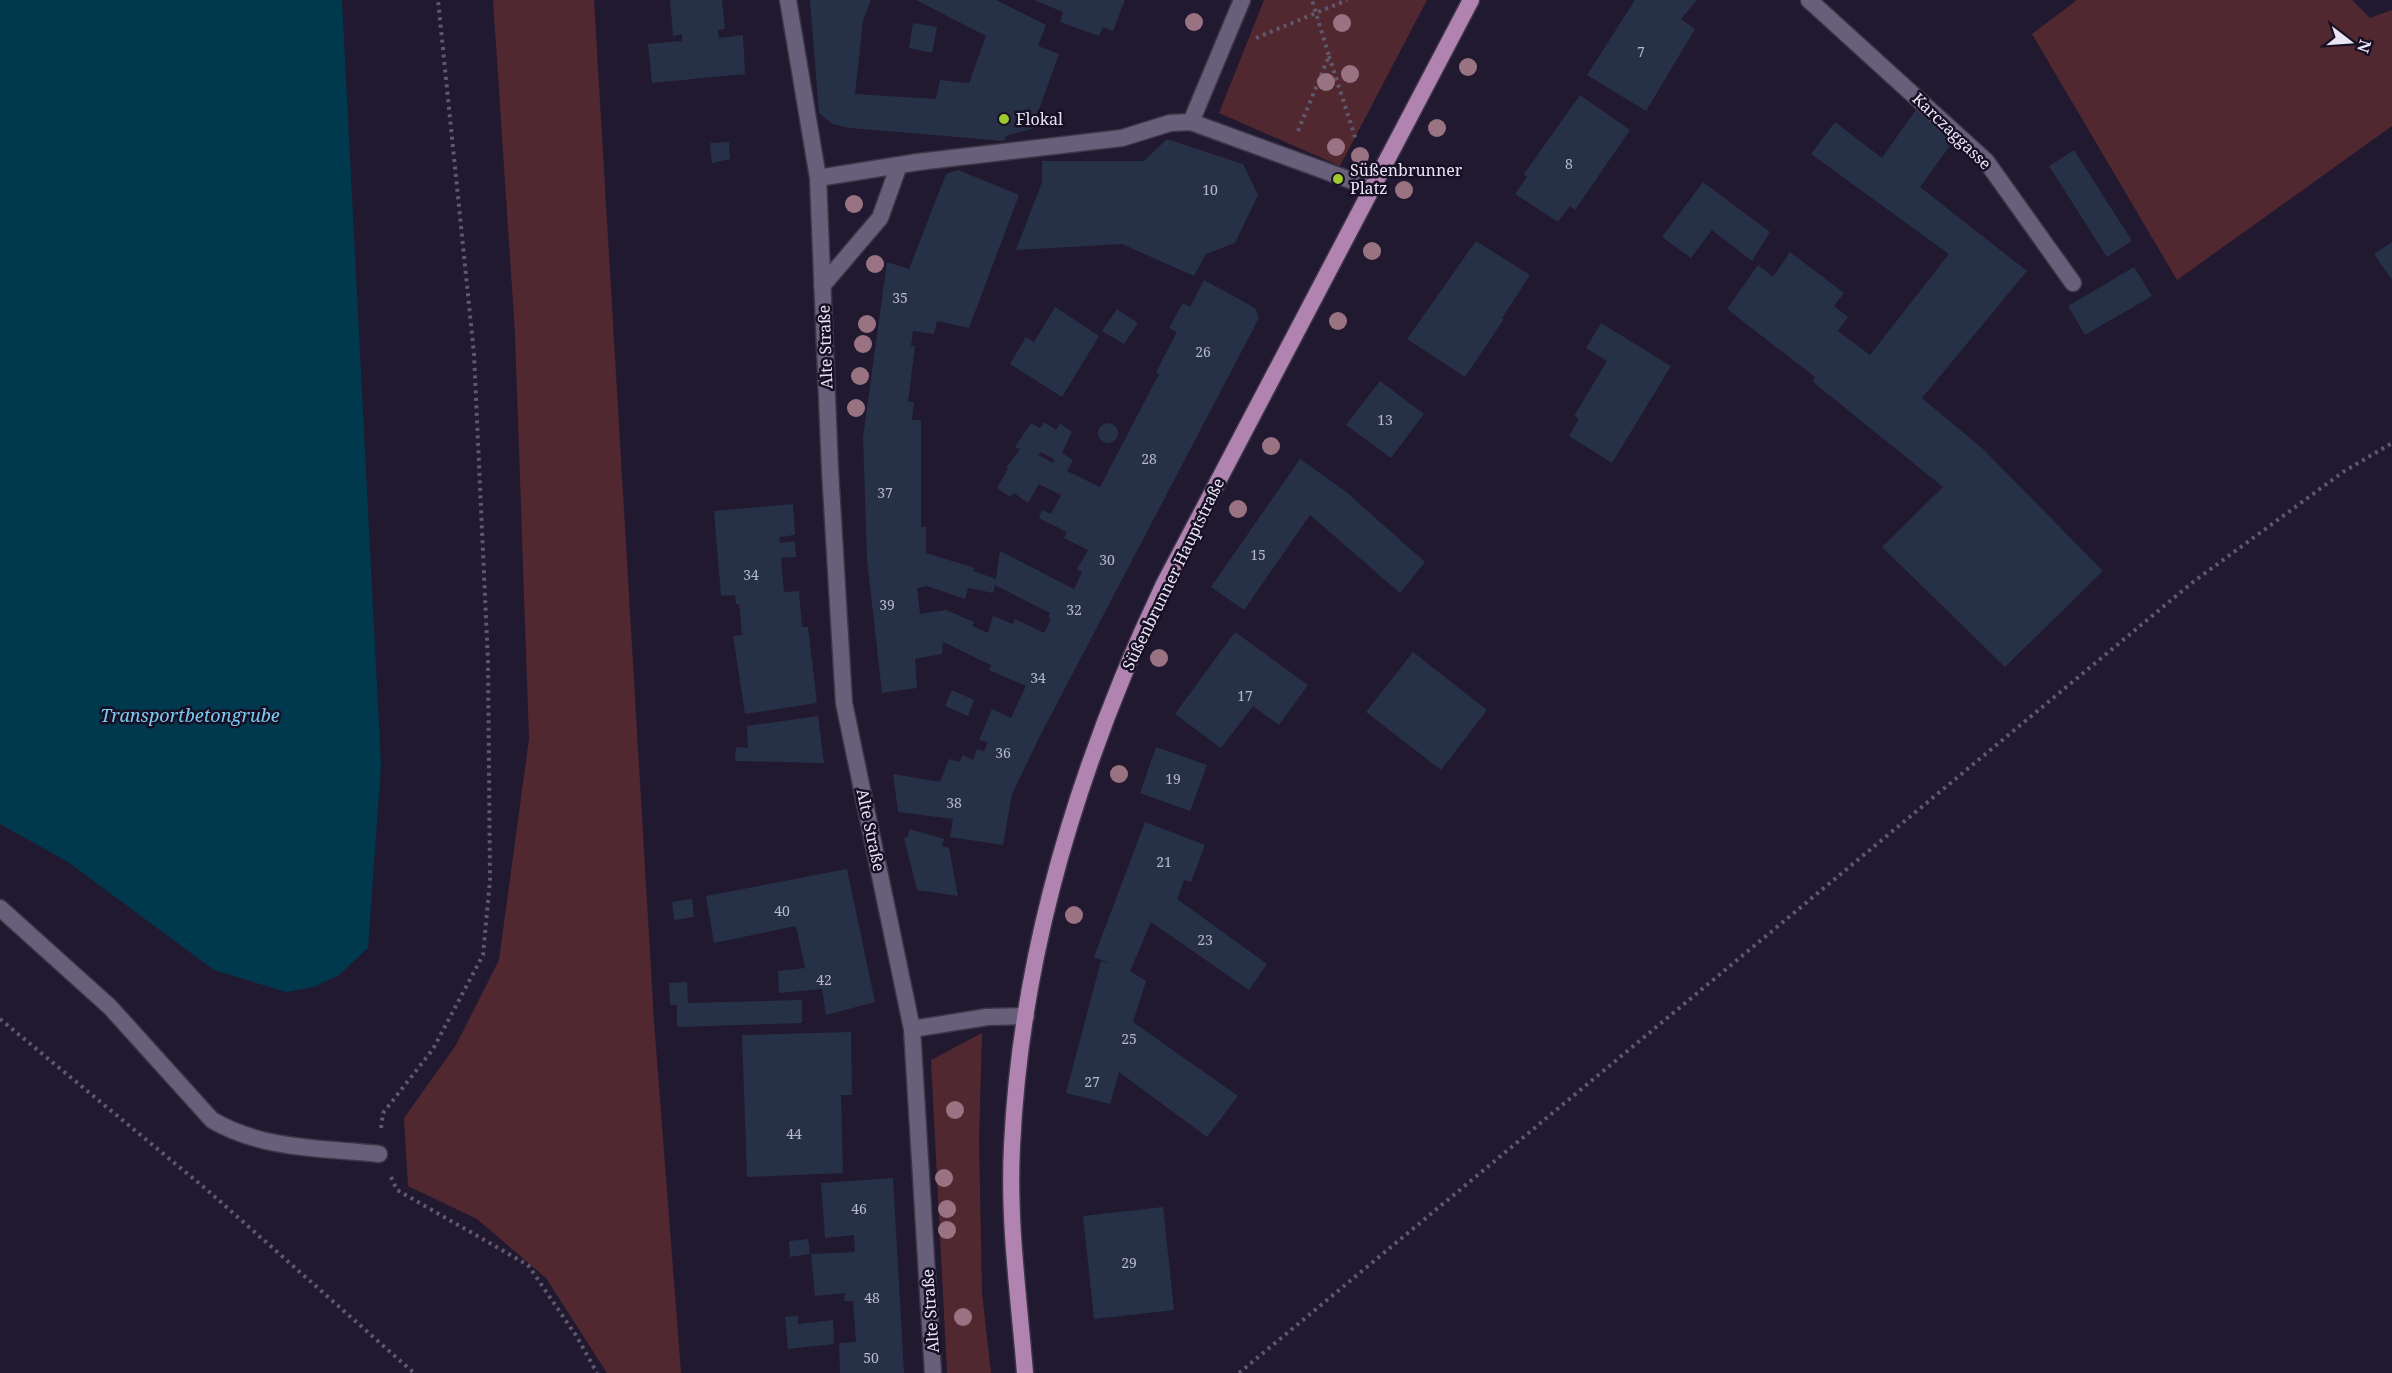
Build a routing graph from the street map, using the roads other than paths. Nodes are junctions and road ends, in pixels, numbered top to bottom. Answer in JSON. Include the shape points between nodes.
{"nodes":[{"id":1,"x":788,"y":0,"type":"edge"},
{"id":2,"x":1242,"y":0,"type":"edge"},
{"id":3,"x":1471,"y":0,"type":"edge"},
{"id":4,"x":1809,"y":0,"type":"edge"},
{"id":5,"x":1191,"y":122,"type":"junction"},
{"id":6,"x":899,"y":165,"type":"junction"},
{"id":7,"x":818,"y":178,"type":"junction"},
{"id":8,"x":1372,"y":188,"type":"junction"},
{"id":9,"x":2073,"y":283,"type":"dead end"},
{"id":10,"x":822,"y":286,"type":"junction"},
{"id":11,"x":0,"y":908,"type":"edge"},
{"id":12,"x":1026,"y":1016,"type":"junction"},
{"id":13,"x":912,"y":1029,"type":"junction"},
{"id":14,"x":379,"y":1154,"type":"road end"},
{"id":15,"x":933,"y":1373,"type":"edge"},
{"id":16,"x":1025,"y":1373,"type":"edge"}],
"edges":[{"from":1,"to":7,"type":"street","name":"Alte Straße"},
{"from":2,"to":5,"type":"street"},
{"from":3,"to":8,"type":"main road","name":"Süßenbrunner Hauptstraße"},
{"from":4,"to":9,"type":"street","name":"Karczaggasse","via":[[1986,160]]},
{"from":5,"to":6,"type":"street","via":[[1170,123],[1122,138]]},
{"from":5,"to":8,"type":"street"},
{"from":6,"to":7,"type":"street"},
{"from":6,"to":10,"type":"street","name":"Alte Straße","via":[[880,218]]},
{"from":7,"to":10,"type":"street","name":"Alte Straße"},
{"from":8,"to":12,"type":"main road","name":"Süßenbrunner Hauptstraße","via":[[1133,649],[1069,828]]},
{"from":10,"to":13,"type":"street","name":"Alte Straße","via":[[844,703]]},
{"from":11,"to":14,"type":"street","via":[[110,1007],[212,1120],[260,1141]]},
{"from":12,"to":13,"type":"street","via":[[987,1017]]},
{"from":12,"to":16,"type":"main road","name":"Süßenbrunner Hauptstraße","via":[[1016,1078],[1012,1149],[1012,1214]]},
{"from":13,"to":15,"type":"street","name":"Alte Straße"}]}
